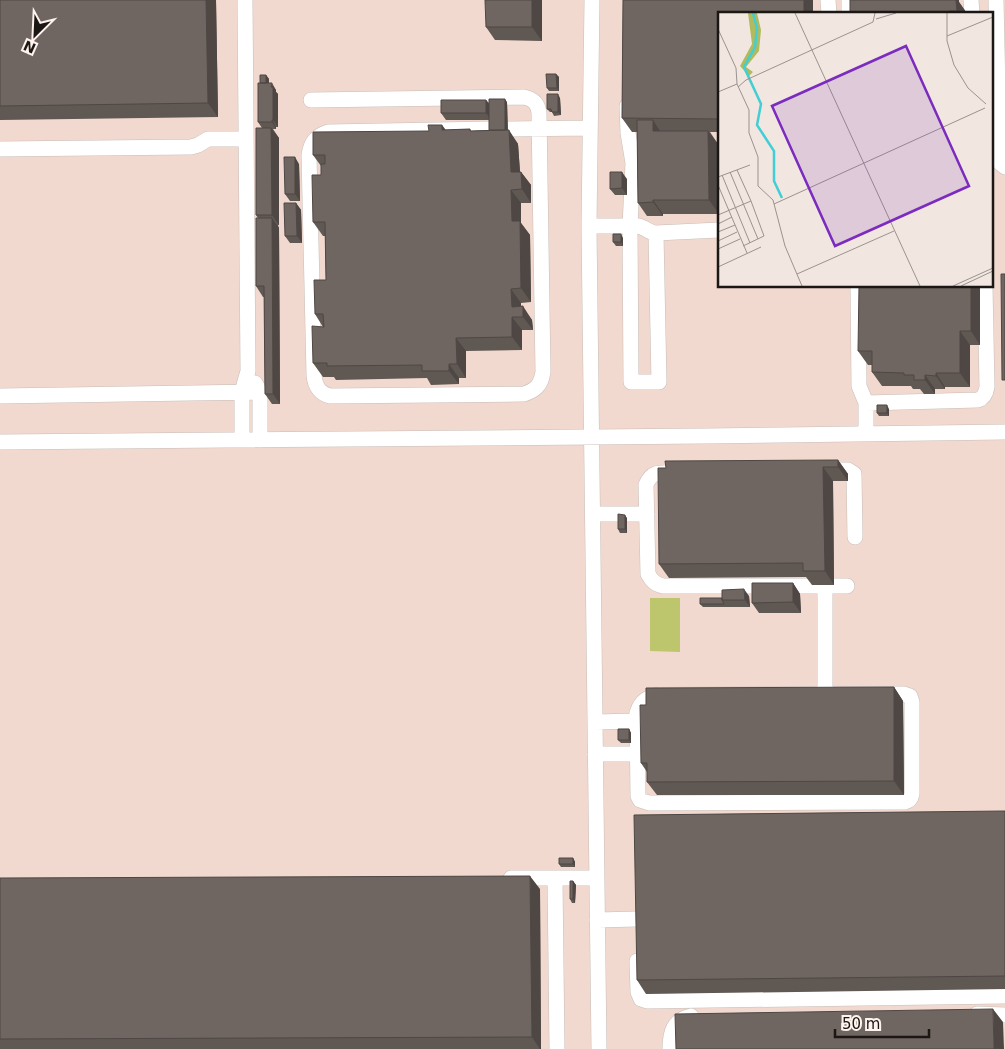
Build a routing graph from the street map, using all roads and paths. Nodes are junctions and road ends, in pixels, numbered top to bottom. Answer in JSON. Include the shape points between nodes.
{"nodes":[{"id":1,"x":245,"y":0,"type":"edge"},
{"id":2,"x":592,"y":0,"type":"edge"},
{"id":3,"x":999,"y":9,"type":"edge"},
{"id":4,"x":994,"y":43,"type":"edge"},
{"id":5,"x":627,"y":95,"type":"edge"},
{"id":6,"x":311,"y":100,"type":"dead end"},
{"id":7,"x":1002,"y":119,"type":"edge"},
{"id":8,"x":590,"y":128,"type":"junction"},
{"id":9,"x":490,"y":129,"type":"edge"},
{"id":10,"x":509,"y":129,"type":"edge"},
{"id":11,"x":539,"y":129,"type":"junction"},
{"id":12,"x":246,"y":139,"type":"junction"},
{"id":13,"x":994,"y":142,"type":"edge"},
{"id":14,"x":0,"y":149,"type":"edge"},
{"id":15,"x":1005,"y":166,"type":"edge"},
{"id":16,"x":589,"y":226,"type":"junction"},
{"id":17,"x":630,"y":226,"type":"junction"},
{"id":18,"x":718,"y":230,"type":"edge"},
{"id":19,"x":656,"y":233,"type":"junction"},
{"id":20,"x":858,"y":288,"type":"edge"},
{"id":21,"x":985,"y":288,"type":"edge"},
{"id":22,"x":248,"y":371,"type":"junction"},
{"id":23,"x":242,"y":392,"type":"junction"},
{"id":24,"x":260,"y":392,"type":"junction"},
{"id":25,"x":0,"y":396,"type":"edge"},
{"id":26,"x":866,"y":403,"type":"junction"},
{"id":27,"x":1005,"y":432,"type":"edge"},
{"id":28,"x":866,"y":434,"type":"junction"},
{"id":29,"x":592,"y":437,"type":"junction"},
{"id":30,"x":242,"y":440,"type":"junction"},
{"id":31,"x":260,"y":440,"type":"junction"},
{"id":32,"x":0,"y":442,"type":"edge"},
{"id":33,"x":810,"y":471,"type":"edge"},
{"id":34,"x":695,"y":472,"type":"edge"},
{"id":35,"x":593,"y":514,"type":"junction"},
{"id":36,"x":647,"y":514,"type":"junction"},
{"id":37,"x":855,"y":537,"type":"dead end"},
{"id":38,"x":826,"y":586,"type":"junction"},
{"id":39,"x":847,"y":586,"type":"dead end"},
{"id":40,"x":825,"y":694,"type":"junction"},
{"id":41,"x":636,"y":721,"type":"junction"},
{"id":42,"x":595,"y":722,"type":"junction"},
{"id":43,"x":596,"y":754,"type":"junction"},
{"id":44,"x":637,"y":754,"type":"junction"},
{"id":45,"x":496,"y":878,"type":"edge"},
{"id":46,"x":555,"y":878,"type":"junction"},
{"id":47,"x":597,"y":878,"type":"junction"},
{"id":48,"x":597,"y":920,"type":"junction"},
{"id":49,"x":1005,"y":996,"type":"edge"},
{"id":50,"x":964,"y":1014,"type":"edge"},
{"id":51,"x":1005,"y":1015,"type":"edge"},
{"id":52,"x":701,"y":1016,"type":"edge"},
{"id":53,"x":557,"y":1049,"type":"edge"},
{"id":54,"x":599,"y":1049,"type":"edge"},
{"id":55,"x":670,"y":1049,"type":"edge"}],
"edges":[{"from":1,"to":12,"type":"street"},
{"from":2,"to":8,"type":"street"},
{"from":3,"to":4,"type":"street"},
{"from":4,"to":7,"type":"street"},
{"from":5,"to":17,"type":"street","via":[[628,133],[634,163]]},
{"from":6,"to":11,"type":"street","via":[[524,97],[537,105]]},
{"from":7,"to":13,"type":"street"},
{"from":8,"to":11,"type":"street"},
{"from":8,"to":16,"type":"street"},
{"from":9,"to":11,"type":"street","via":[[328,132],[312,143],[309,155],[314,375],[321,392],[330,396],[524,394],[540,384],[544,372]]},
{"from":10,"to":11,"type":"street"},
{"from":12,"to":14,"type":"street","via":[[208,139],[191,147]]},
{"from":12,"to":22,"type":"street"},
{"from":13,"to":15,"type":"street","via":[[998,159]]},
{"from":16,"to":17,"type":"street"},
{"from":16,"to":29,"type":"street"},
{"from":17,"to":19,"type":"street","via":[[642,226]]},
{"from":17,"to":19,"type":"street","via":[[631,382],[659,382]]},
{"from":18,"to":19,"type":"street"},
{"from":20,"to":26,"type":"street","via":[[859,386]]},
{"from":21,"to":26,"type":"street","via":[[987,387],[982,399]]},
{"from":22,"to":23,"type":"street"},
{"from":22,"to":24,"type":"street"},
{"from":23,"to":24,"type":"street"},
{"from":23,"to":25,"type":"street"},
{"from":23,"to":30,"type":"street"},
{"from":24,"to":31,"type":"street"},
{"from":26,"to":28,"type":"street"},
{"from":27,"to":28,"type":"street"},
{"from":28,"to":29,"type":"street"},
{"from":29,"to":31,"type":"street"},
{"from":29,"to":35,"type":"street"},
{"from":30,"to":31,"type":"street"},
{"from":30,"to":32,"type":"street"},
{"from":33,"to":37,"type":"street","via":[[850,470],[854,474]]},
{"from":34,"to":36,"type":"street","via":[[652,475],[646,485]]},
{"from":35,"to":36,"type":"street"},
{"from":35,"to":42,"type":"street"},
{"from":36,"to":38,"type":"street","via":[[648,574],[657,584]]},
{"from":38,"to":39,"type":"street"},
{"from":38,"to":40,"type":"street"},
{"from":40,"to":41,"type":"street","via":[[654,696],[641,704]]},
{"from":40,"to":44,"type":"street","via":[[910,696],[910,799],[905,802],[649,803],[638,796]]},
{"from":41,"to":42,"type":"street"},
{"from":41,"to":44,"type":"street"},
{"from":42,"to":43,"type":"street"},
{"from":43,"to":44,"type":"street"},
{"from":43,"to":47,"type":"street"},
{"from":45,"to":46,"type":"street"},
{"from":46,"to":47,"type":"street"},
{"from":46,"to":53,"type":"street"},
{"from":47,"to":48,"type":"street"},
{"from":48,"to":49,"type":"street","via":[[637,914],[638,992],[641,999],[647,1001]]},
{"from":48,"to":54,"type":"street"},
{"from":50,"to":51,"type":"street"},
{"from":52,"to":55,"type":"street","via":[[685,1018],[677,1024],[671,1035]]}]}
